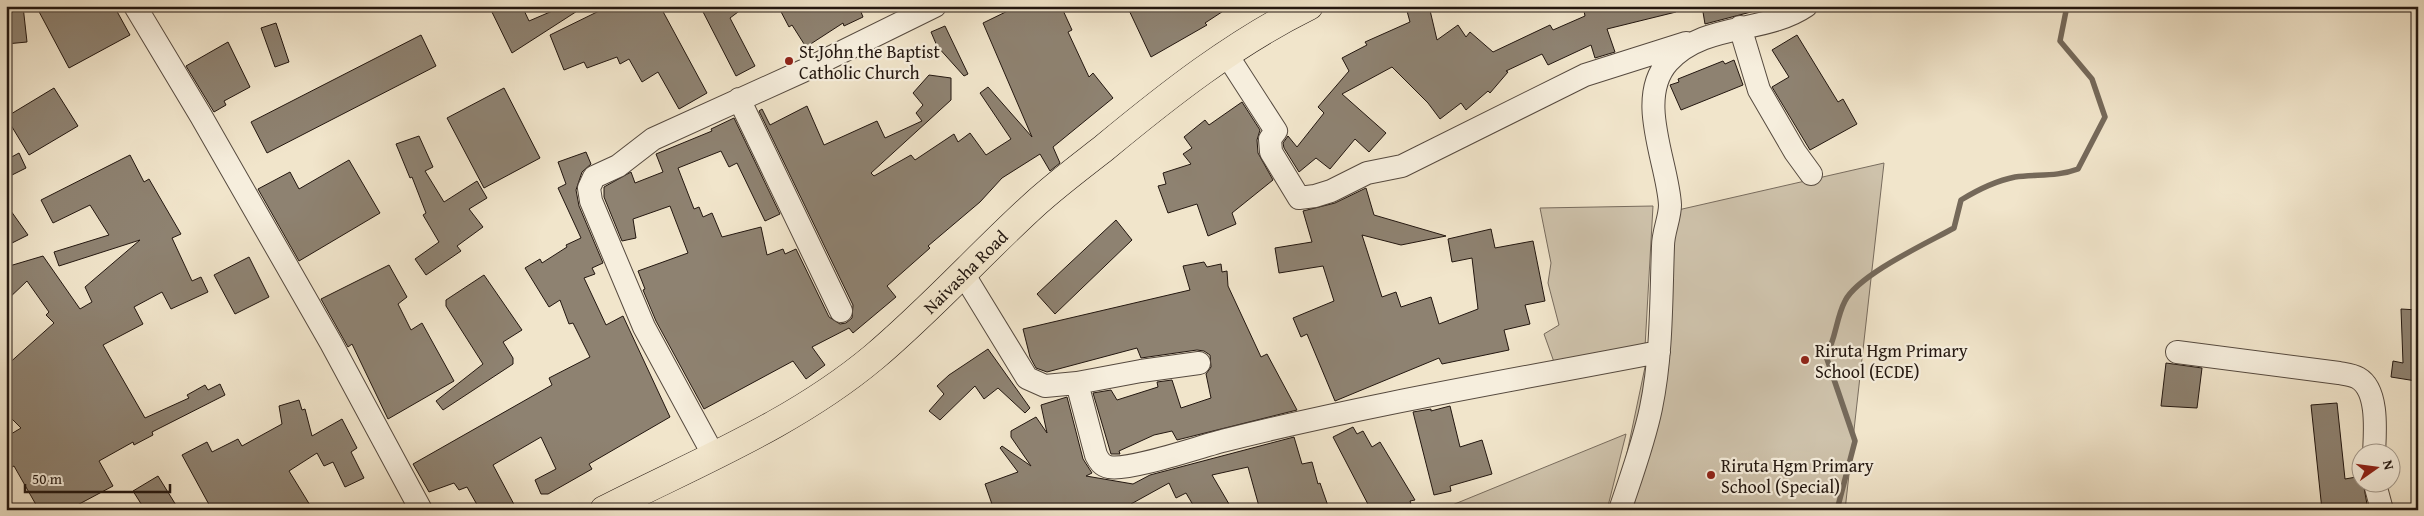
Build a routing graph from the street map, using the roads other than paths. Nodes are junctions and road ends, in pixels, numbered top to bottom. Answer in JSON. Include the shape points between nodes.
{"nodes":[{"id":1,"x":135,"y":6,"type":"edge"},
{"id":2,"x":935,"y":6,"type":"edge"},
{"id":3,"x":1309,"y":6,"type":"edge"},
{"id":4,"x":1806,"y":6,"type":"edge"},
{"id":5,"x":1740,"y":27,"type":"junction"},
{"id":6,"x":1700,"y":39,"type":"junction"},
{"id":7,"x":1227,"y":54,"type":"junction"},
{"id":8,"x":739,"y":99,"type":"junction"},
{"id":9,"x":1811,"y":174,"type":"dead end"},
{"id":10,"x":964,"y":275,"type":"junction"},
{"id":11,"x":841,"y":311,"type":"dead end"},
{"id":12,"x":1659,"y":352,"type":"junction"},
{"id":13,"x":2177,"y":352,"type":"dead end"},
{"id":14,"x":1199,"y":363,"type":"dead end"},
{"id":15,"x":1076,"y":384,"type":"junction"},
{"id":16,"x":2374,"y":444,"type":"edge"},
{"id":17,"x":714,"y":456,"type":"junction"},
{"id":18,"x":2378,"y":494,"type":"edge"},
{"id":19,"x":637,"y":502,"type":"edge"},
{"id":20,"x":421,"y":510,"type":"edge"},
{"id":21,"x":604,"y":510,"type":"edge"},
{"id":22,"x":1620,"y":510,"type":"edge"},
{"id":23,"x":2382,"y":510,"type":"edge"}],
"edges":[{"from":1,"to":20,"type":"street","via":[[331,343]]},
{"from":2,"to":8,"type":"street"},
{"from":3,"to":7,"type":"main road","name":"Naivasha Road"},
{"from":4,"to":5,"type":"street","via":[[1791,16]]},
{"from":5,"to":6,"type":"street"},
{"from":5,"to":9,"type":"street","via":[[1759,90]]},
{"from":6,"to":7,"type":"street","via":[[1586,75],[1402,166],[1367,173],[1331,191],[1306,198],[1299,198],[1271,152],[1270,140],[1276,130]]},
{"from":6,"to":12,"type":"street","via":[[1668,61],[1660,74],[1653,99],[1670,206],[1663,234]]},
{"from":7,"to":10,"type":"main road","name":"Naivasha Road","via":[[1146,113],[1036,203]]},
{"from":8,"to":11,"type":"street"},
{"from":8,"to":17,"type":"street","via":[[653,139],[618,166],[594,177],[589,188],[591,201],[644,327]]},
{"from":10,"to":15,"type":"street","via":[[1027,378],[1045,386]]},
{"from":10,"to":17,"type":"main road","name":"Naivasha Road","via":[[873,357],[815,401]]},
{"from":12,"to":15,"type":"street","via":[[1352,410],[1118,467],[1102,464],[1096,455]]},
{"from":12,"to":22,"type":"street","via":[[1651,409]]},
{"from":13,"to":16,"type":"street","via":[[2339,372],[2358,378],[2370,390],[2375,417]]},
{"from":14,"to":15,"type":"street"},
{"from":17,"to":19,"type":"main road","name":"Naivasha Road"},
{"from":18,"to":23,"type":"street"},
{"from":19,"to":21,"type":"main road","name":"Naivasha Road"}]}
